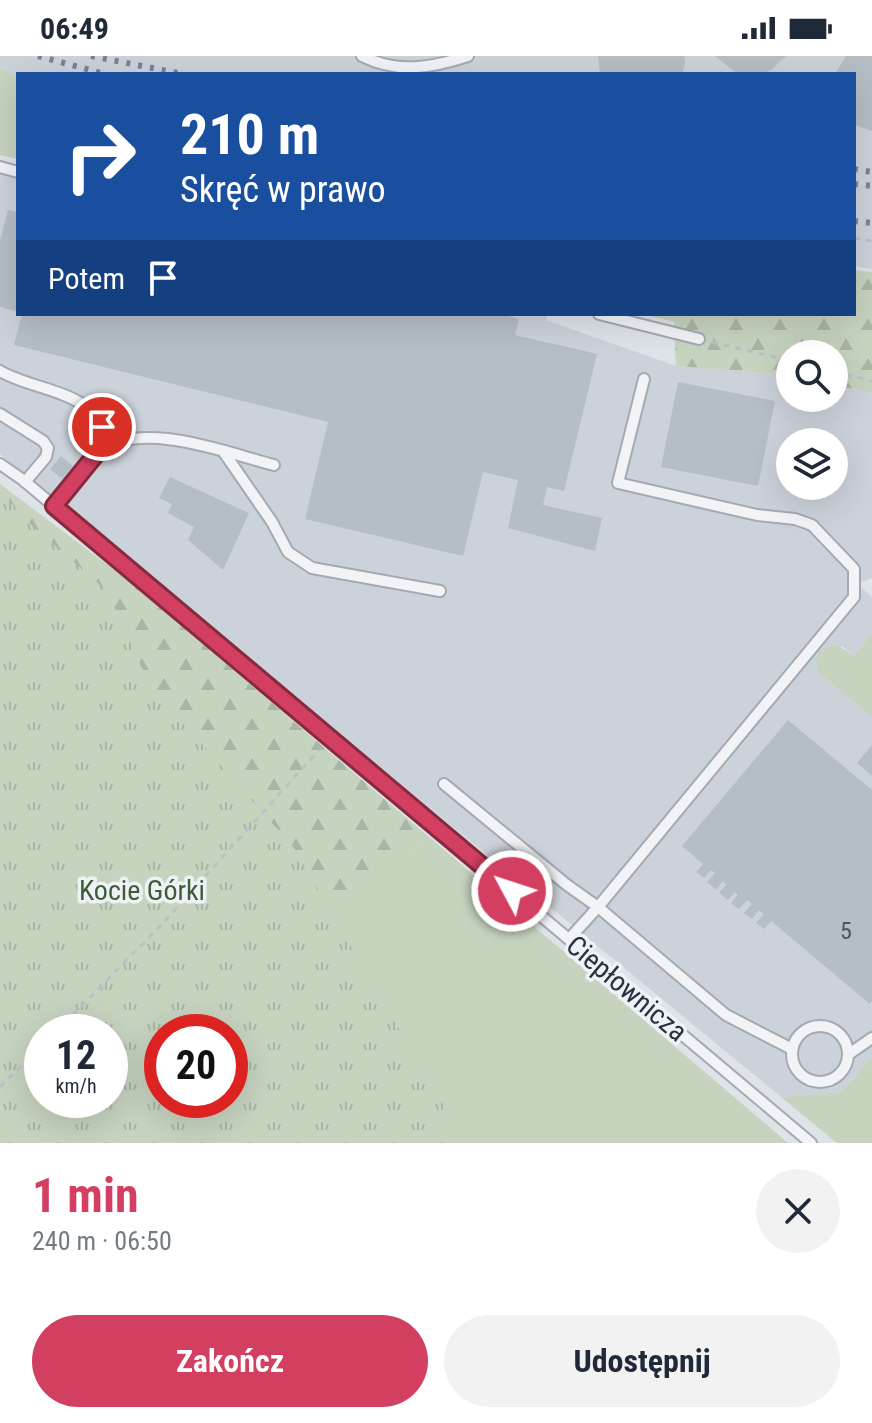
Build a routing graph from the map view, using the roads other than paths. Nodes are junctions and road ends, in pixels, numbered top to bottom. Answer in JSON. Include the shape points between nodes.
{"nodes":[{"id":1,"x":362,"y":56,"type":"edge"},
{"id":2,"x":468,"y":56,"type":"edge"},
{"id":3,"x":607,"y":316,"type":"edge"},
{"id":4,"x":699,"y":339,"type":"road end"},
{"id":5,"x":0,"y":371,"type":"edge"},
{"id":6,"x":644,"y":379,"type":"dead end"},
{"id":7,"x":0,"y":414,"type":"edge"},
{"id":8,"x":223,"y":451,"type":"junction"},
{"id":9,"x":97,"y":453,"type":"junction"},
{"id":10,"x":0,"y":464,"type":"edge"},
{"id":11,"x":274,"y":465,"type":"dead end"},
{"id":12,"x":25,"y":482,"type":"junction"},
{"id":13,"x":54,"y":506,"type":"junction"},
{"id":14,"x":440,"y":591,"type":"dead end"},
{"id":15,"x":444,"y":784,"type":"dead end"},
{"id":16,"x":598,"y":907,"type":"junction"},
{"id":17,"x":569,"y":939,"type":"junction"},
{"id":18,"x":872,"y":1038,"type":"edge"},
{"id":19,"x":792,"y":1049,"type":"junction"},
{"id":20,"x":849,"y":1054,"type":"junction"},
{"id":21,"x":811,"y":1143,"type":"edge"}],
"edges":[{"from":1,"to":2,"type":"lane","via":[[391,67],[421,68]]},
{"from":3,"to":4,"type":"lane"},
{"from":5,"to":9,"type":"lane","via":[[87,407],[102,427]]},
{"from":6,"to":16,"type":"lane","via":[[618,483],[812,525],[854,569],[854,597]]},
{"from":7,"to":12,"type":"lane","via":[[48,448]]},
{"from":8,"to":9,"type":"lane","via":[[152,437],[115,442]]},
{"from":8,"to":11,"type":"lane"},
{"from":8,"to":14,"type":"lane","via":[[288,552],[312,568]]},
{"from":9,"to":13,"type":"lane"},
{"from":10,"to":12,"type":"lane","name":"Ciepłownicza"},
{"from":12,"to":13,"type":"lane","name":"Ciepłownicza"},
{"from":13,"to":17,"type":"lane","name":"Ciepłownicza"},
{"from":15,"to":16,"type":"lane"},
{"from":16,"to":17,"type":"lane"},
{"from":16,"to":19,"type":"lane","via":[[726,1015]]},
{"from":17,"to":21,"type":"lane","name":"Ciepłownicza"},
{"from":18,"to":20,"type":"lane"},
{"from":19,"to":20,"type":"lane","via":[[802,1033],[820,1026],[842,1036]]},
{"from":19,"to":20,"type":"lane","via":[[795,1067],[814,1082],[838,1077]]}]}
